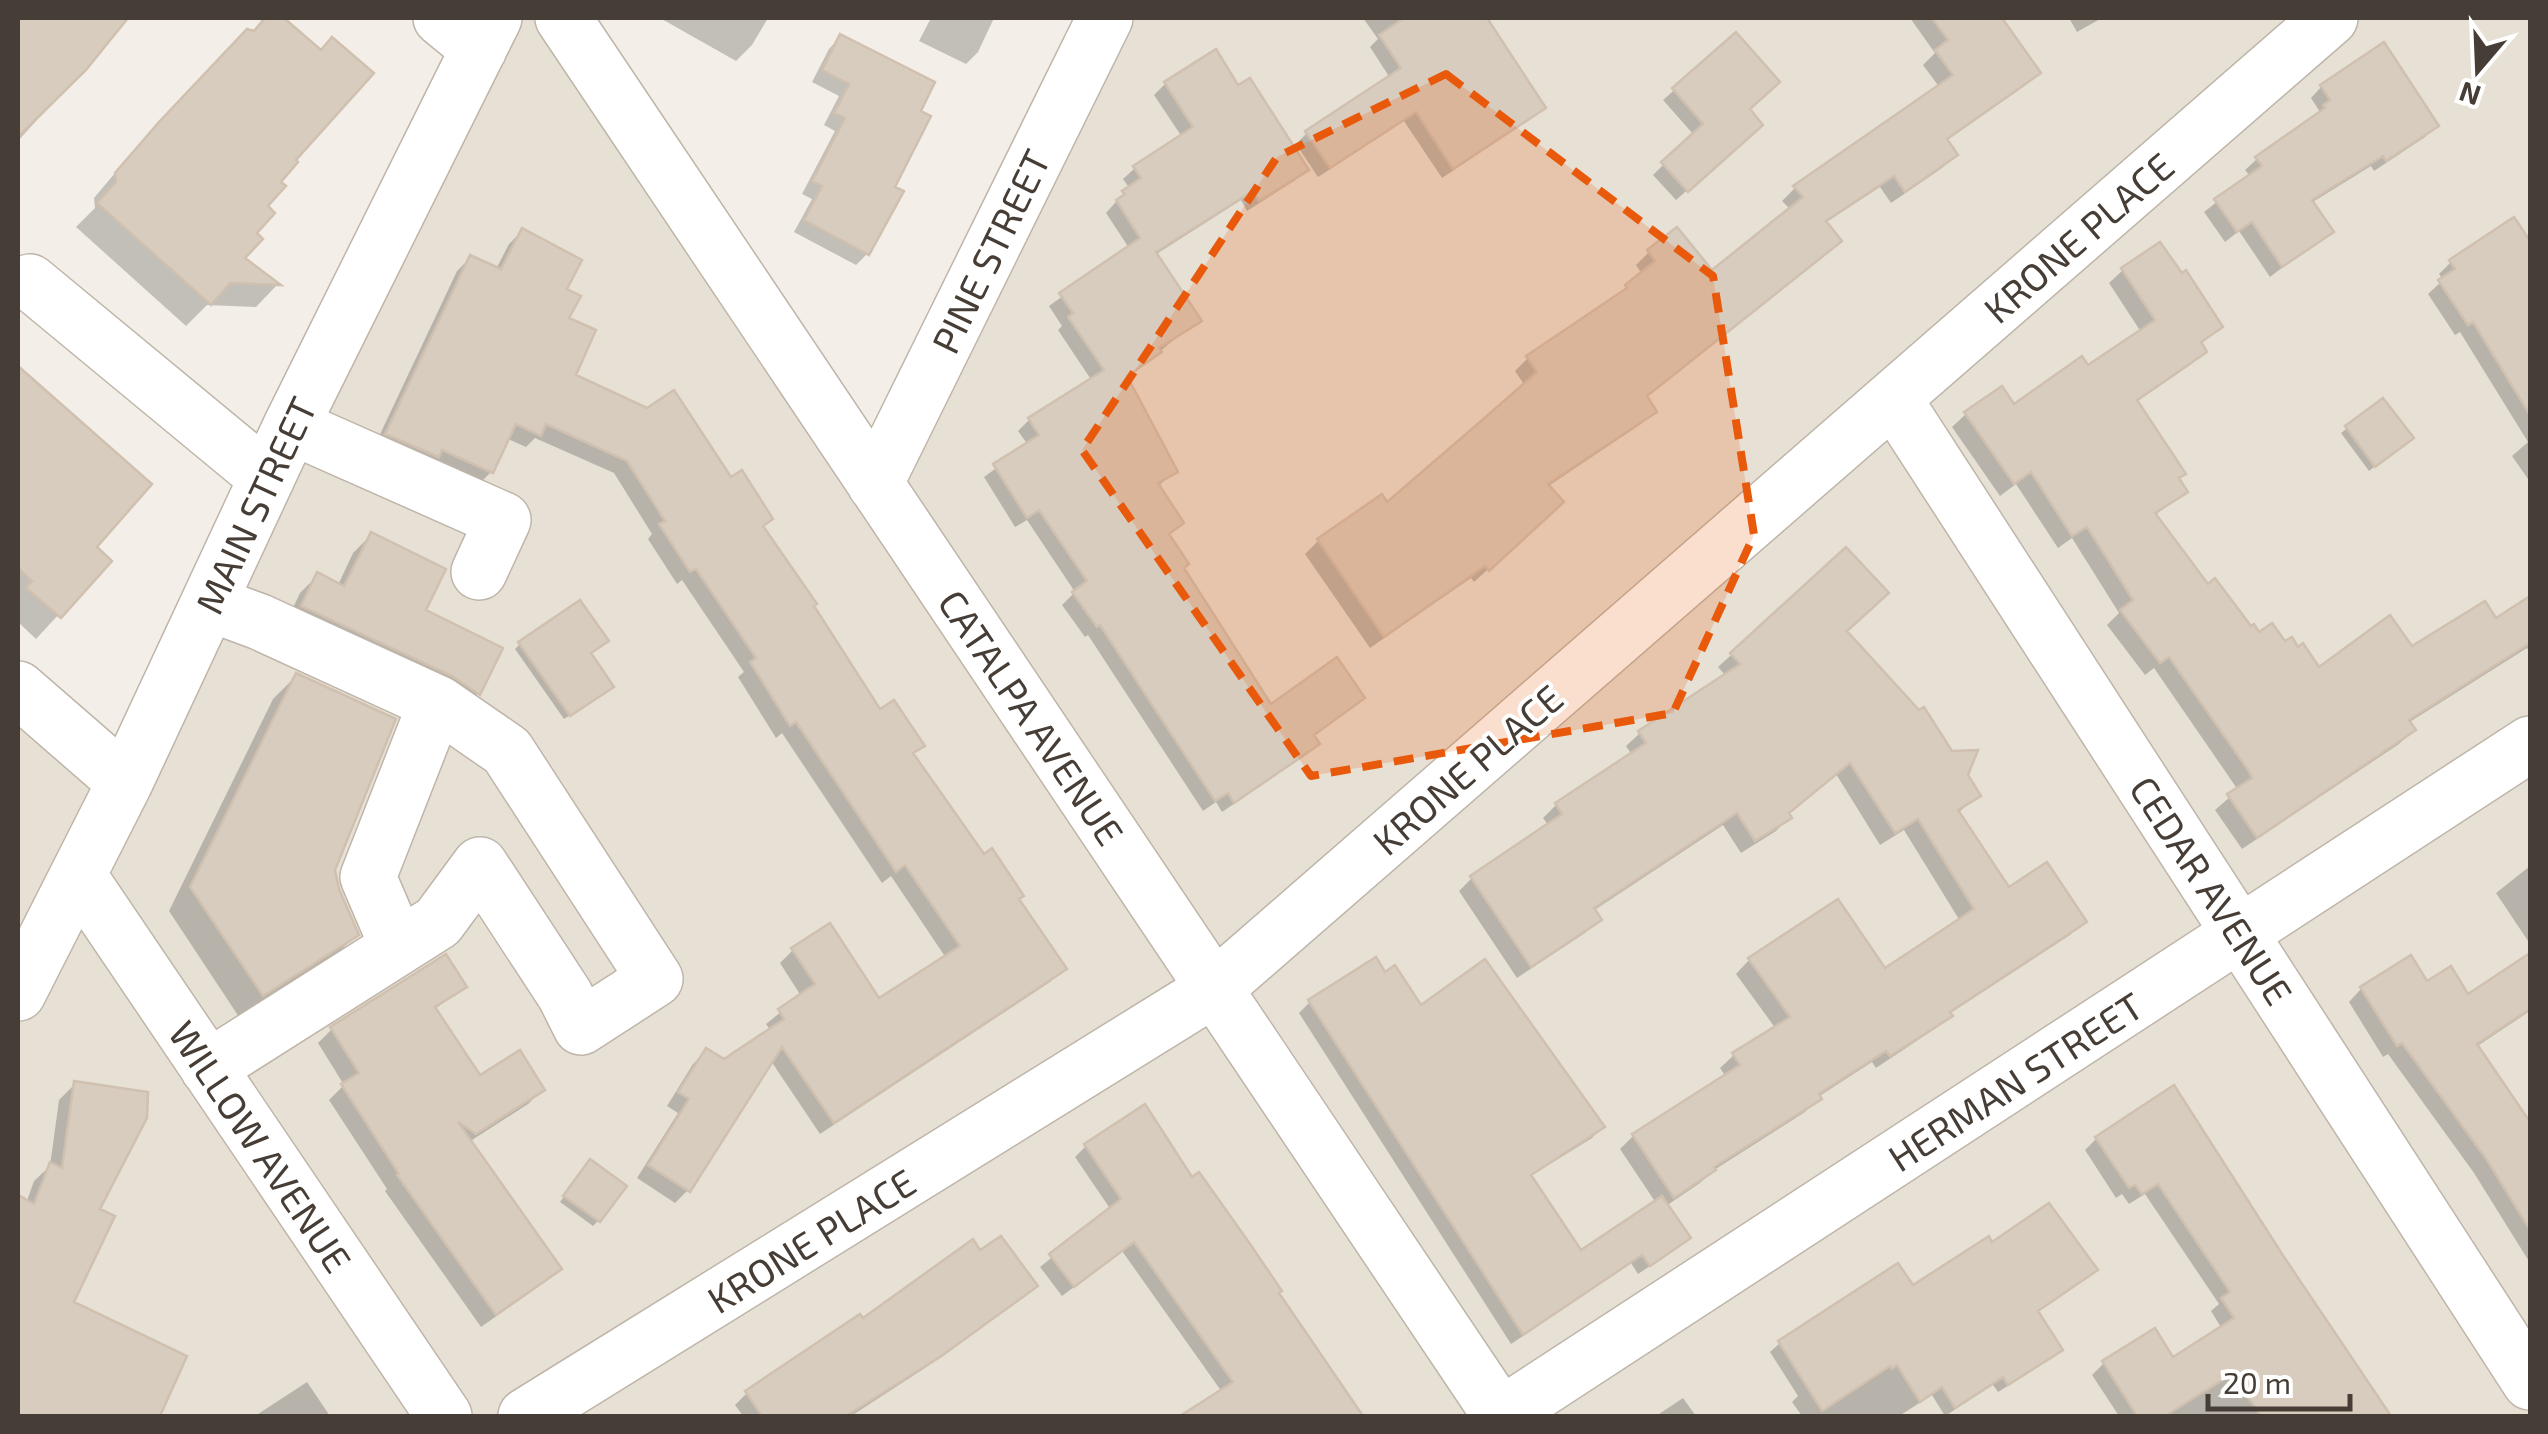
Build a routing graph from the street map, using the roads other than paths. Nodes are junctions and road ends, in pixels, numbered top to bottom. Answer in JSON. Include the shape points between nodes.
{"nodes":[{"id":1,"x":563,"y":18,"type":"edge"},
{"id":2,"x":1104,"y":18,"type":"edge"},
{"id":3,"x":2330,"y":18,"type":"edge"},
{"id":4,"x":471,"y":28,"type":"edge"},
{"id":5,"x":30,"y":282,"type":"dead end"},
{"id":6,"x":1894,"y":398,"type":"junction"},
{"id":7,"x":291,"y":426,"type":"junction"},
{"id":8,"x":267,"y":478,"type":"junction"},
{"id":9,"x":875,"y":484,"type":"junction"},
{"id":10,"x":479,"y":572,"type":"dead end"},
{"id":11,"x":208,"y":603,"type":"junction"},
{"id":12,"x":18,"y":688,"type":"edge"},
{"id":13,"x":439,"y":704,"type":"junction"},
{"id":14,"x":2530,"y":744,"type":"edge"},
{"id":15,"x":125,"y":782,"type":"junction"},
{"id":16,"x":78,"y":876,"type":"junction"},
{"id":17,"x":2240,"y":934,"type":"junction"},
{"id":18,"x":398,"y":947,"type":"junction"},
{"id":19,"x":1214,"y":989,"type":"junction"},
{"id":20,"x":18,"y":994,"type":"edge"},
{"id":21,"x":208,"y":1068,"type":"junction"},
{"id":22,"x":2530,"y":1382,"type":"edge"},
{"id":23,"x":444,"y":1416,"type":"edge"},
{"id":24,"x":526,"y":1416,"type":"edge"},
{"id":25,"x":1500,"y":1416,"type":"edge"}],
"edges":[{"from":1,"to":9,"type":"street","name":"CATALPA AVENUE"},
{"from":2,"to":9,"type":"street","name":"PINE STREET"},
{"from":3,"to":6,"type":"street","name":"KRONE PLACE"},
{"from":4,"to":7,"type":"street","name":"MAIN STREET"},
{"from":5,"to":8,"type":"street"},
{"from":6,"to":17,"type":"street","name":"CEDAR AVENUE"},
{"from":6,"to":19,"type":"street","name":"KRONE PLACE"},
{"from":7,"to":8,"type":"street","name":"MAIN STREET"},
{"from":7,"to":10,"type":"street","via":[[503,520]]},
{"from":8,"to":11,"type":"street","name":"MAIN STREET"},
{"from":9,"to":19,"type":"street","name":"CATALPA AVENUE"},
{"from":11,"to":13,"type":"street"},
{"from":11,"to":15,"type":"street","name":"MAIN STREET"},
{"from":12,"to":15,"type":"street"},
{"from":13,"to":18,"type":"street","via":[[368,877]]},
{"from":13,"to":18,"type":"street","via":[[507,751],[655,979],[581,1027],[480,866],[438,922]]},
{"from":14,"to":17,"type":"street","name":"HERMAN STREET"},
{"from":15,"to":16,"type":"street","name":"MAIN STREET"},
{"from":16,"to":20,"type":"street","name":"MAIN STREET"},
{"from":16,"to":21,"type":"street","name":"WILLOW AVENUE"},
{"from":17,"to":22,"type":"street","name":"CEDAR AVENUE"},
{"from":17,"to":25,"type":"street","name":"HERMAN STREET"},
{"from":18,"to":21,"type":"street"},
{"from":19,"to":24,"type":"street","name":"KRONE PLACE"},
{"from":19,"to":25,"type":"street","name":"CATALPA AVENUE"},
{"from":21,"to":23,"type":"street","name":"WILLOW AVENUE"}]}
